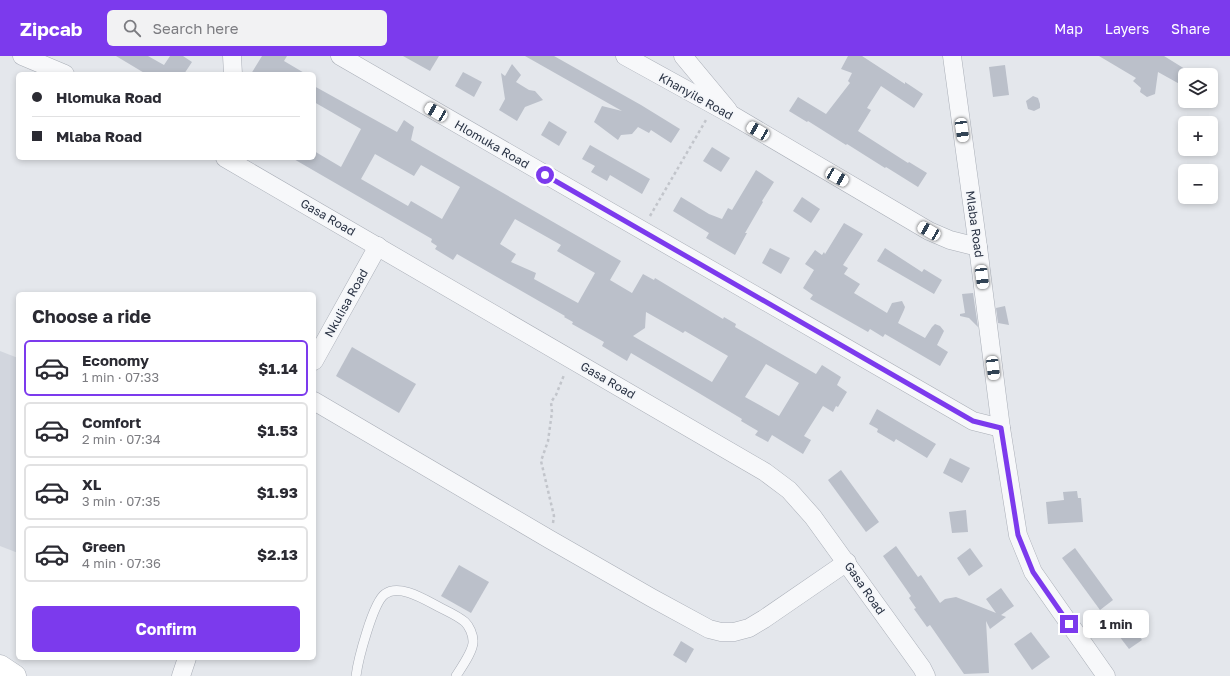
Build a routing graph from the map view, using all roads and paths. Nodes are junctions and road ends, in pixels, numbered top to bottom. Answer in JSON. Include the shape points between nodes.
{"nodes":[{"id":1,"x":22,"y":56,"type":"edge"},
{"id":2,"x":232,"y":56,"type":"edge"},
{"id":3,"x":340,"y":56,"type":"edge"},
{"id":4,"x":683,"y":56,"type":"edge"},
{"id":5,"x":952,"y":56,"type":"edge"},
{"id":6,"x":632,"y":58,"type":"edge"},
{"id":7,"x":60,"y":72,"type":"edge"},
{"id":8,"x":233,"y":72,"type":"edge"},
{"id":9,"x":714,"y":106,"type":"junction"},
{"id":10,"x":732,"y":115,"type":"junction"},
{"id":11,"x":233,"y":160,"type":"edge"},
{"id":12,"x":641,"y":231,"type":"junction"},
{"id":13,"x":378,"y":246,"type":"junction"},
{"id":14,"x":978,"y":247,"type":"junction"},
{"id":15,"x":316,"y":357,"type":"edge"},
{"id":16,"x":572,"y":359,"type":"junction"},
{"id":17,"x":316,"y":402,"type":"edge"},
{"id":18,"x":1001,"y":428,"type":"junction"},
{"id":19,"x":549,"y":539,"type":"junction"},
{"id":20,"x":847,"y":562,"type":"junction"},
{"id":21,"x":186,"y":660,"type":"edge"},
{"id":22,"x":0,"y":666,"type":"edge"},
{"id":23,"x":15,"y":676,"type":"edge"},
{"id":24,"x":181,"y":676,"type":"edge"},
{"id":25,"x":356,"y":676,"type":"edge"},
{"id":26,"x":456,"y":676,"type":"edge"},
{"id":27,"x":926,"y":676,"type":"edge"},
{"id":28,"x":1106,"y":676,"type":"edge"}],
"edges":[{"from":1,"to":7,"type":"street"},
{"from":2,"to":8,"type":"street"},
{"from":3,"to":12,"type":"street","name":"Hlomuka Road"},
{"from":4,"to":10,"type":"street"},
{"from":5,"to":14,"type":"street","name":"Mlaba Road"},
{"from":6,"to":9,"type":"street","name":"Khanyile Road"},
{"from":9,"to":10,"type":"street","name":"Khanyile Road"},
{"from":9,"to":12,"type":"path"},
{"from":10,"to":14,"type":"street","name":"Khanyile Road","via":[[929,231],[950,240]]},
{"from":11,"to":13,"type":"street","name":"Gasa Road"},
{"from":12,"to":18,"type":"street","name":"Hlomuka Road","via":[[973,421]]},
{"from":13,"to":15,"type":"street","name":"Nkulisa Road"},
{"from":13,"to":16,"type":"street","name":"Gasa Road"},
{"from":14,"to":18,"type":"street","name":"Mlaba Road"},
{"from":16,"to":19,"type":"path","via":[[552,402],[548,441],[541,461],[554,516]]},
{"from":16,"to":20,"type":"street","name":"Gasa Road","via":[[765,472],[788,490],[813,517]]},
{"from":17,"to":19,"type":"street"},
{"from":18,"to":28,"type":"street","name":"Mlaba Road","via":[[1018,535],[1026,557],[1033,572]]},
{"from":19,"to":20,"type":"street","via":[[709,629],[721,632],[749,628]]},
{"from":20,"to":27,"type":"street","name":"Gasa Road"},
{"from":21,"to":24,"type":"street"},
{"from":22,"to":23,"type":"street"},
{"from":25,"to":26,"type":"lane","via":[[359,657],[380,598],[391,591],[402,591],[416,595],[461,618],[470,627],[472,647]]}]}
